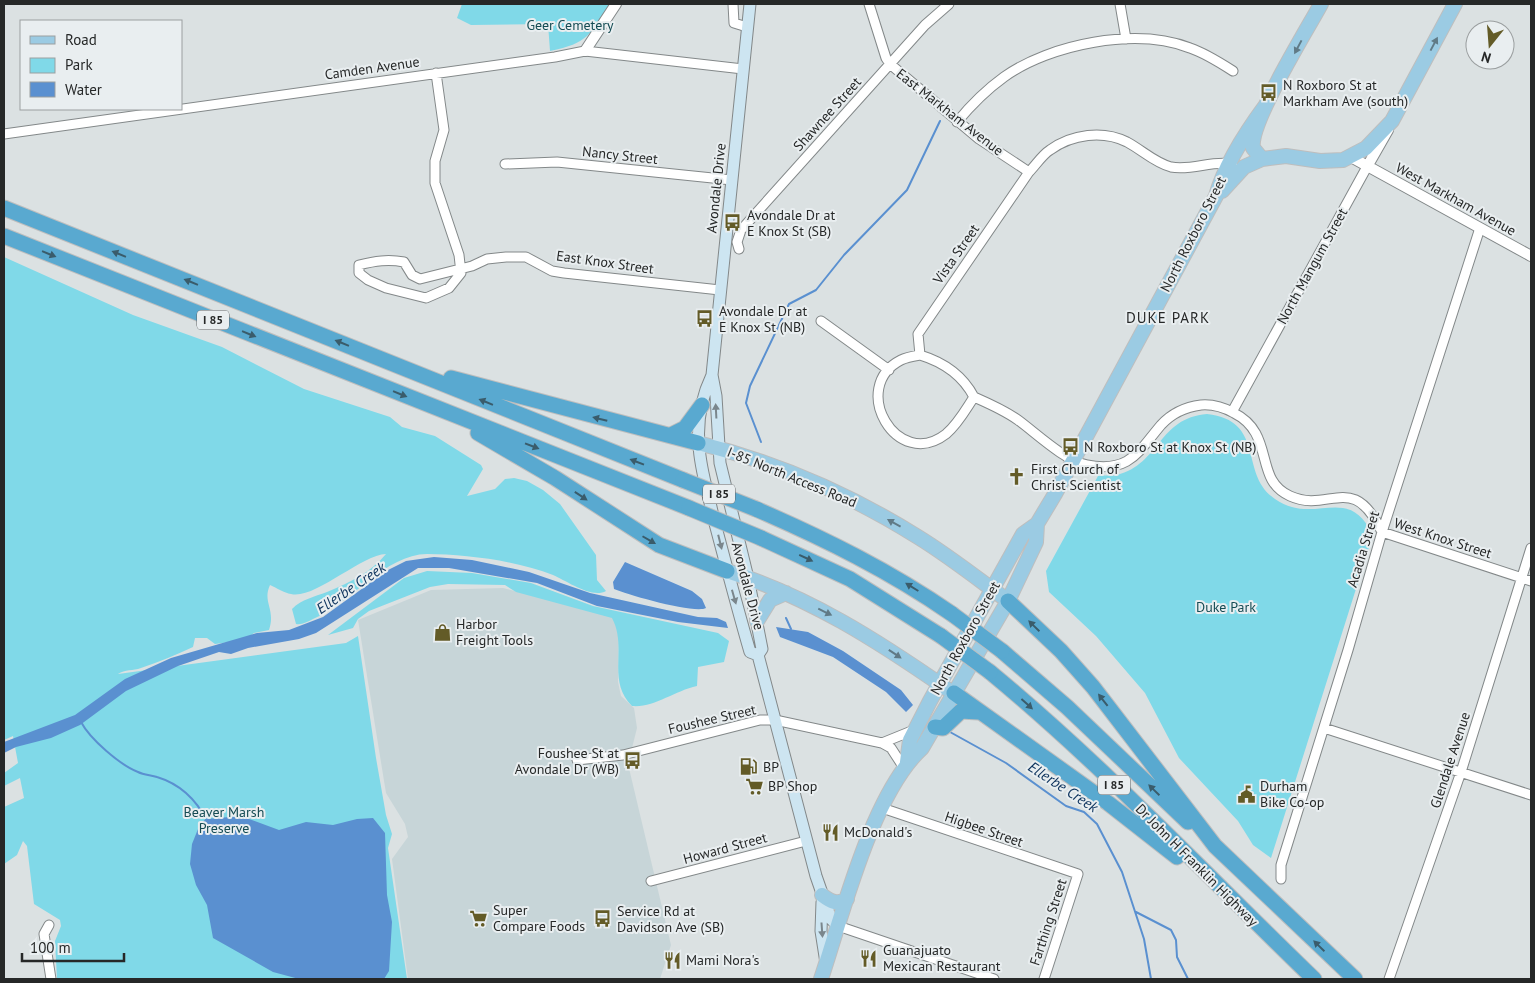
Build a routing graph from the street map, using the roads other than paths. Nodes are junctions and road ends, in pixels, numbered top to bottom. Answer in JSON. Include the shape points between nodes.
{"nodes":[{"id":1,"x":616,"y":4,"type":"edge"},
{"id":2,"x":733,"y":4,"type":"edge"},
{"id":3,"x":750,"y":4,"type":"edge"},
{"id":4,"x":869,"y":4,"type":"edge"},
{"id":5,"x":949,"y":4,"type":"edge"},
{"id":6,"x":1120,"y":4,"type":"edge"},
{"id":7,"x":1321,"y":4,"type":"edge"},
{"id":8,"x":1456,"y":4,"type":"edge"},
{"id":9,"x":747,"y":27,"type":"junction"},
{"id":10,"x":1126,"y":39,"type":"junction"},
{"id":11,"x":585,"y":51,"type":"junction"},
{"id":12,"x":890,"y":64,"type":"junction"},
{"id":13,"x":743,"y":69,"type":"junction"},
{"id":14,"x":1233,"y":72,"type":"dead end"},
{"id":15,"x":436,"y":73,"type":"junction"},
{"id":16,"x":1266,"y":105,"type":"junction"},
{"id":17,"x":182,"y":109,"type":"edge"},
{"id":18,"x":174,"y":110,"type":"edge"},
{"id":19,"x":1392,"y":121,"type":"junction"},
{"id":20,"x":957,"y":122,"type":"junction"},
{"id":21,"x":4,"y":134,"type":"edge"},
{"id":22,"x":1259,"y":156,"type":"junction"},
{"id":23,"x":1351,"y":157,"type":"junction"},
{"id":24,"x":1230,"y":163,"type":"junction"},
{"id":25,"x":505,"y":164,"type":"dead end"},
{"id":26,"x":1368,"y":166,"type":"junction"},
{"id":27,"x":1244,"y":167,"type":"junction"},
{"id":28,"x":1029,"y":172,"type":"junction"},
{"id":29,"x":732,"y":180,"type":"junction"},
{"id":30,"x":1216,"y":196,"type":"junction"},
{"id":31,"x":4,"y":208,"type":"edge"},
{"id":32,"x":1480,"y":228,"type":"junction"},
{"id":33,"x":4,"y":236,"type":"edge"},
{"id":34,"x":739,"y":249,"type":"dead end"},
{"id":35,"x":1531,"y":256,"type":"edge"},
{"id":36,"x":461,"y":268,"type":"junction"},
{"id":37,"x":720,"y":290,"type":"junction"},
{"id":38,"x":821,"y":321,"type":"dead end"},
{"id":39,"x":920,"y":355,"type":"junction"},
{"id":40,"x":387,"y":361,"type":"junction"},
{"id":41,"x":889,"y":370,"type":"junction"},
{"id":42,"x":712,"y":375,"type":"junction"},
{"id":43,"x":974,"y":397,"type":"junction"},
{"id":44,"x":422,"y":403,"type":"junction"},
{"id":45,"x":702,"y":405,"type":"junction"},
{"id":46,"x":1232,"y":412,"type":"junction"},
{"id":47,"x":671,"y":436,"type":"junction"},
{"id":48,"x":698,"y":443,"type":"junction"},
{"id":49,"x":719,"y":448,"type":"junction"},
{"id":50,"x":1073,"y":460,"type":"junction"},
{"id":51,"x":1037,"y":524,"type":"junction"},
{"id":52,"x":1382,"y":532,"type":"junction"},
{"id":53,"x":1531,"y":548,"type":"edge"},
{"id":54,"x":1009,"y":558,"type":"junction"},
{"id":55,"x":964,"y":569,"type":"junction"},
{"id":56,"x":727,"y":571,"type":"junction"},
{"id":57,"x":748,"y":578,"type":"junction"},
{"id":58,"x":1522,"y":578,"type":"junction"},
{"id":59,"x":1531,"y":581,"type":"edge"},
{"id":60,"x":992,"y":589,"type":"junction"},
{"id":61,"x":786,"y":592,"type":"junction"},
{"id":62,"x":1008,"y":601,"type":"junction"},
{"id":63,"x":757,"y":621,"type":"junction"},
{"id":64,"x":758,"y":654,"type":"junction"},
{"id":65,"x":940,"y":684,"type":"junction"},
{"id":66,"x":954,"y":694,"type":"junction"},
{"id":67,"x":978,"y":712,"type":"junction"},
{"id":68,"x":775,"y":720,"type":"junction"},
{"id":69,"x":935,"y":726,"type":"junction"},
{"id":70,"x":1324,"y":728,"type":"junction"},
{"id":71,"x":916,"y":729,"type":"junction"},
{"id":72,"x":882,"y":743,"type":"junction"},
{"id":73,"x":577,"y":760,"type":"dead end"},
{"id":74,"x":905,"y":765,"type":"junction"},
{"id":75,"x":1461,"y":772,"type":"junction"},
{"id":76,"x":1531,"y":795,"type":"edge"},
{"id":77,"x":882,"y":808,"type":"junction"},
{"id":78,"x":806,"y":841,"type":"junction"},
{"id":79,"x":1215,"y":846,"type":"junction"},
{"id":80,"x":1078,"y":874,"type":"joint"},
{"id":81,"x":1281,"y":878,"type":"dead end"},
{"id":82,"x":651,"y":882,"type":"dead end"},
{"id":83,"x":822,"y":895,"type":"junction"},
{"id":84,"x":847,"y":899,"type":"junction"},
{"id":85,"x":1233,"y":902,"type":"junction"},
{"id":86,"x":49,"y":925,"type":"dead end"},
{"id":87,"x":838,"y":926,"type":"junction"},
{"id":88,"x":826,"y":964,"type":"junction"},
{"id":89,"x":51,"y":979,"type":"edge"},
{"id":90,"x":821,"y":979,"type":"edge"},
{"id":91,"x":994,"y":979,"type":"edge"},
{"id":92,"x":1044,"y":979,"type":"edge"},
{"id":93,"x":1314,"y":979,"type":"edge"},
{"id":94,"x":1355,"y":979,"type":"edge"},
{"id":95,"x":1389,"y":979,"type":"edge"}],
"edges":[{"from":1,"to":11,"type":"street"},
{"from":2,"to":9,"type":"street","via":[[734,23]]},
{"from":3,"to":9,"type":"main road","name":"Avondale Drive"},
{"from":4,"to":12,"type":"street","name":"East Markham Avenue"},
{"from":5,"to":12,"type":"street","name":"Shawnee Street"},
{"from":6,"to":10,"type":"street"},
{"from":7,"to":16,"type":"main road","name":"North Roxboro Street","one_way":true},
{"from":19,"to":8,"type":"main road","name":"North Mangum Street","one_way":true},
{"from":9,"to":13,"type":"main road","name":"Avondale Drive"},
{"from":10,"to":14,"type":"street","via":[[1190,48]]},
{"from":10,"to":20,"type":"street","via":[[1091,42],[1042,56],[1004,77]]},
{"from":11,"to":13,"type":"street","name":"Camden Avenue"},
{"from":11,"to":15,"type":"street","name":"Camden Avenue"},
{"from":12,"to":20,"type":"street","name":"East Markham Avenue"},
{"from":12,"to":34,"type":"street","name":"Shawnee Street","via":[[741,230],[737,242]]},
{"from":13,"to":29,"type":"main road","name":"Avondale Drive"},
{"from":15,"to":17,"type":"street","name":"Camden Avenue"},
{"from":15,"to":36,"type":"street","via":[[444,130],[435,161],[435,183]]},
{"from":16,"to":22,"type":"main road","name":"North Roxboro Street","via":[[1254,136],[1253,144]]},
{"from":16,"to":24,"type":"main road","name":"North Roxboro Street"},
{"from":18,"to":21,"type":"street","name":"Camden Avenue"},
{"from":19,"to":23,"type":"main road","name":"North Mangum Street","via":[[1371,144]]},
{"from":19,"to":26,"type":"street","name":"North Mangum Street"},
{"from":20,"to":28,"type":"street","name":"East Markham Avenue"},
{"from":22,"to":23,"type":"main road","via":[[1282,150]]},
{"from":22,"to":24,"type":"main road","via":[[1240,157]]},
{"from":22,"to":27,"type":"main road"},
{"from":23,"to":26,"type":"street"},
{"from":24,"to":27,"type":"street"},
{"from":24,"to":28,"type":"street","via":[[1186,169],[1170,166],[1127,142],[1100,135],[1067,140],[1049,150]]},
{"from":24,"to":30,"type":"main road","name":"North Roxboro Street"},
{"from":25,"to":29,"type":"street","name":"Nancy Street","via":[[557,162]]},
{"from":26,"to":32,"type":"street","name":"West Markham Avenue"},
{"from":26,"to":46,"type":"street","name":"North Mangum Street"},
{"from":27,"to":30,"type":"main road"},
{"from":28,"to":39,"type":"street","name":"Vista Street","via":[[918,334]]},
{"from":29,"to":37,"type":"main road","name":"Avondale Drive"},
{"from":30,"to":50,"type":"main road","name":"North Roxboro Street"},
{"from":40,"to":31,"type":"highway","number":"I 85","one_way":true},
{"from":32,"to":35,"type":"street","name":"West Markham Avenue"},
{"from":32,"to":52,"type":"street","name":"Acadia Street"},
{"from":33,"to":44,"type":"highway","number":"I 85","one_way":true},
{"from":36,"to":36,"type":"street","name":"East Knox Street","via":[[420,279],[404,262],[390,260],[359,265],[359,273],[368,280],[409,296],[426,298],[449,288]]},
{"from":36,"to":37,"type":"street","name":"East Knox Street","via":[[487,259],[526,256],[552,271]]},
{"from":37,"to":42,"type":"main road","name":"Avondale Drive"},
{"from":38,"to":41,"type":"street"},
{"from":39,"to":41,"type":"street","via":[[902,359]]},
{"from":39,"to":43,"type":"street","via":[[932,358],[967,383]]},
{"from":47,"to":40,"type":"highway","one_way":true},
{"from":79,"to":40,"type":"highway","name":"Dr John H Franklin Highway","number":"I 85","one_way":true,"bridge":true,"via":[[1067,707],[1002,651],[894,576],[851,552],[756,509]]},
{"from":41,"to":43,"type":"street","via":[[882,380],[878,396],[882,417],[895,435],[910,441],[930,442],[947,433]]},
{"from":42,"to":45,"type":"main road","name":"Avondale Drive","via":[[703,392]]},
{"from":49,"to":42,"type":"main road","name":"Avondale Drive","one_way":true},
{"from":43,"to":50,"type":"street","via":[[996,406]]},
{"from":44,"to":56,"type":"highway","one_way":true,"via":[[526,460],[659,545]]},
{"from":44,"to":85,"type":"highway","name":"Dr John H Franklin Highway","number":"I 85","one_way":true,"bridge":true,"via":[[689,508],[850,579],[941,636],[990,672],[1150,818]]},
{"from":45,"to":47,"type":"highway","via":[[685,428]]},
{"from":45,"to":48,"type":"main road","name":"Avondale Drive"},
{"from":46,"to":50,"type":"street","via":[[1207,405],[1176,413],[1163,423],[1136,456],[1115,465],[1088,465]]},
{"from":46,"to":52,"type":"street","name":"West Knox Street","via":[[1243,417],[1258,435],[1268,474],[1280,490],[1304,500],[1334,496],[1350,499],[1369,510]]},
{"from":47,"to":48,"type":"highway"},
{"from":48,"to":49,"type":"main road","name":"I-85 North Access Road"},
{"from":48,"to":56,"type":"main road","name":"Avondale Drive","one_way":true},
{"from":55,"to":49,"type":"main road","name":"I-85 North Access Road","one_way":true,"via":[[919,538],[844,496]]},
{"from":49,"to":57,"type":"main road","name":"Avondale Drive"},
{"from":50,"to":51,"type":"main road","name":"North Roxboro Street"},
{"from":51,"to":54,"type":"main road","name":"North Roxboro Street","via":[[1023,534]]},
{"from":51,"to":62,"type":"main road","name":"North Roxboro Street","via":[[1036,542]]},
{"from":52,"to":58,"type":"street","name":"West Knox Street"},
{"from":52,"to":70,"type":"street","name":"Acadia Street"},
{"from":53,"to":58,"type":"street","name":"Glendale Avenue"},
{"from":54,"to":55,"type":"main road","via":[[989,572]]},
{"from":54,"to":60,"type":"main road","name":"North Roxboro Street"},
{"from":55,"to":60,"type":"main road","name":"I-85 North Access Road"},
{"from":56,"to":57,"type":"main road"},
{"from":56,"to":64,"type":"main road","name":"Avondale Drive","one_way":true,"via":[[750,652]]},
{"from":57,"to":61,"type":"main road"},
{"from":57,"to":63,"type":"main road","name":"Avondale Drive"},
{"from":58,"to":59,"type":"street","name":"West Knox Street"},
{"from":58,"to":75,"type":"street","name":"Glendale Avenue"},
{"from":60,"to":62,"type":"main road","name":"I-85 North Access Road"},
{"from":60,"to":65,"type":"main road","name":"North Roxboro Street"},
{"from":61,"to":63,"type":"main road","via":[[770,600]]},
{"from":61,"to":65,"type":"main road","one_way":true,"via":[[854,628]]},
{"from":62,"to":66,"type":"main road","name":"North Roxboro Street"},
{"from":79,"to":62,"type":"highway","one_way":true,"via":[[1093,687],[1061,651]]},
{"from":63,"to":64,"type":"main road","name":"Avondale Drive","via":[[762,649]]},
{"from":64,"to":68,"type":"main road","name":"Avondale Drive"},
{"from":65,"to":66,"type":"main road"},
{"from":65,"to":71,"type":"main road","name":"North Roxboro Street"},
{"from":66,"to":67,"type":"highway"},
{"from":66,"to":69,"type":"main road","name":"North Roxboro Street"},
{"from":67,"to":69,"type":"highway","via":[[961,711],[943,728]]},
{"from":67,"to":85,"type":"highway","via":[[1108,803]]},
{"from":68,"to":72,"type":"street","name":"Foushee Street"},
{"from":68,"to":73,"type":"street","name":"Foushee Street","via":[[760,720],[622,754]]},
{"from":68,"to":78,"type":"main road","name":"Avondale Drive"},
{"from":69,"to":74,"type":"main road","name":"North Roxboro Street","via":[[922,748]]},
{"from":70,"to":75,"type":"street"},
{"from":70,"to":81,"type":"street","name":"Acadia Street","via":[[1281,865]]},
{"from":71,"to":72,"type":"street"},
{"from":71,"to":74,"type":"main road","name":"North Roxboro Street","via":[[910,740]]},
{"from":72,"to":74,"type":"street","via":[[891,748]]},
{"from":74,"to":77,"type":"main road","name":"North Roxboro Street"},
{"from":75,"to":76,"type":"street"},
{"from":75,"to":95,"type":"street","name":"Glendale Avenue"},
{"from":77,"to":80,"type":"street","name":"Higbee Street"},
{"from":77,"to":84,"type":"main road","name":"North Roxboro Street"},
{"from":78,"to":82,"type":"street","name":"Howard Street"},
{"from":78,"to":83,"type":"main road","name":"Avondale Drive"},
{"from":94,"to":79,"type":"highway","number":"I 85","one_way":true},
{"from":80,"to":92,"type":"street","name":"Farthing Street"},
{"from":83,"to":84,"type":"main road","via":[[831,902],[840,903]]},
{"from":83,"to":87,"type":"main road","name":"Avondale Drive","via":[[830,919]]},
{"from":83,"to":88,"type":"main road","name":"Avondale Drive","one_way":true,"via":[[821,931]]},
{"from":84,"to":87,"type":"main road","name":"North Roxboro Street"},
{"from":85,"to":93,"type":"highway","name":"Dr John H Franklin Highway","number":"I 85"},
{"from":86,"to":89,"type":"street","via":[[44,934]]},
{"from":87,"to":88,"type":"main road","name":"North Roxboro Street"},
{"from":87,"to":91,"type":"street"},
{"from":88,"to":90,"type":"main road","name":"North Roxboro Street"}]}
